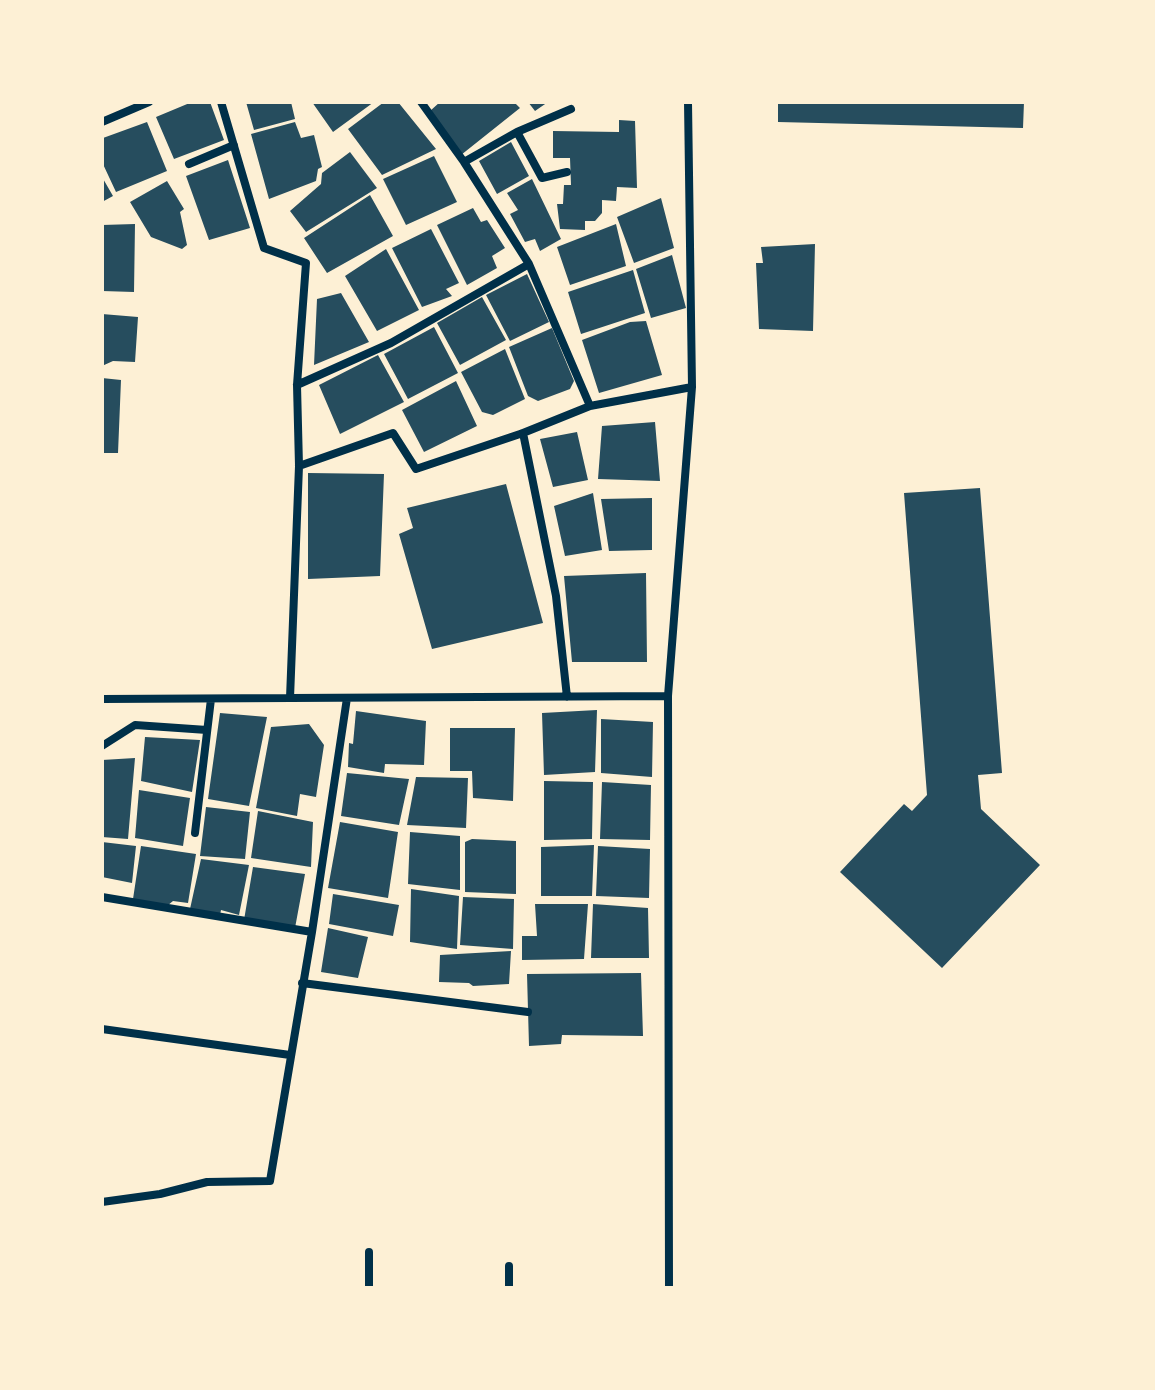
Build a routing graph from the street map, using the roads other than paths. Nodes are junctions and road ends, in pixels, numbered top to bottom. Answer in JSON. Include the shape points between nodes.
{"nodes":[{"id":1,"x":149,"y":102,"type":"edge"},
{"id":2,"x":221,"y":102,"type":"edge"},
{"id":3,"x":421,"y":102,"type":"edge"},
{"id":4,"x":688,"y":102,"type":"edge"},
{"id":5,"x":571,"y":109,"type":"dead end"},
{"id":6,"x":102,"y":122,"type":"edge"},
{"id":7,"x":517,"y":132,"type":"junction"},
{"id":8,"x":234,"y":145,"type":"junction"},
{"id":9,"x":464,"y":162,"type":"junction"},
{"id":10,"x":189,"y":164,"type":"dead end"},
{"id":11,"x":567,"y":172,"type":"dead end"},
{"id":12,"x":529,"y":264,"type":"junction"},
{"id":13,"x":297,"y":385,"type":"junction"},
{"id":14,"x":692,"y":387,"type":"junction"},
{"id":15,"x":590,"y":406,"type":"junction"},
{"id":16,"x":523,"y":433,"type":"junction"},
{"id":17,"x":299,"y":466,"type":"junction"},
{"id":18,"x":668,"y":696,"type":"junction"},
{"id":19,"x":567,"y":697,"type":"junction"},
{"id":20,"x":290,"y":698,"type":"junction"},
{"id":21,"x":347,"y":698,"type":"junction"},
{"id":22,"x":102,"y":699,"type":"edge"},
{"id":23,"x":211,"y":699,"type":"junction"},
{"id":24,"x":207,"y":730,"type":"junction"},
{"id":25,"x":102,"y":746,"type":"edge"},
{"id":26,"x":195,"y":833,"type":"dead end"},
{"id":27,"x":102,"y":897,"type":"edge"},
{"id":28,"x":312,"y":932,"type":"junction"},
{"id":29,"x":302,"y":983,"type":"junction"},
{"id":30,"x":528,"y":1012,"type":"dead end"},
{"id":31,"x":102,"y":1029,"type":"edge"},
{"id":32,"x":290,"y":1055,"type":"junction"},
{"id":33,"x":102,"y":1202,"type":"edge"},
{"id":34,"x":369,"y":1252,"type":"dead end"},
{"id":35,"x":509,"y":1266,"type":"dead end"},
{"id":36,"x":369,"y":1288,"type":"edge"},
{"id":37,"x":509,"y":1288,"type":"edge"},
{"id":38,"x":669,"y":1288,"type":"edge"}],
"edges":[{"from":1,"to":6,"type":"street"},
{"from":2,"to":8,"type":"street"},
{"from":3,"to":9,"type":"street"},
{"from":4,"to":14,"type":"street"},
{"from":5,"to":7,"type":"street"},
{"from":7,"to":9,"type":"street"},
{"from":7,"to":11,"type":"street","via":[[542,178]]},
{"from":8,"to":10,"type":"street"},
{"from":8,"to":13,"type":"street","via":[[264,248],[306,263]]},
{"from":9,"to":12,"type":"street"},
{"from":12,"to":13,"type":"street","via":[[391,343]]},
{"from":12,"to":15,"type":"street"},
{"from":13,"to":17,"type":"street"},
{"from":14,"to":15,"type":"street"},
{"from":14,"to":18,"type":"street"},
{"from":15,"to":16,"type":"street"},
{"from":16,"to":17,"type":"street","via":[[416,469],[393,433]]},
{"from":16,"to":19,"type":"street","via":[[556,596]]},
{"from":17,"to":20,"type":"street"},
{"from":18,"to":19,"type":"street"},
{"from":18,"to":38,"type":"street"},
{"from":19,"to":21,"type":"street"},
{"from":20,"to":21,"type":"street"},
{"from":20,"to":23,"type":"street"},
{"from":21,"to":28,"type":"street"},
{"from":22,"to":23,"type":"street"},
{"from":23,"to":24,"type":"street"},
{"from":24,"to":25,"type":"street","via":[[135,725]]},
{"from":24,"to":26,"type":"street"},
{"from":27,"to":28,"type":"street"},
{"from":28,"to":29,"type":"street"},
{"from":29,"to":30,"type":"street"},
{"from":29,"to":32,"type":"street"},
{"from":31,"to":32,"type":"street"},
{"from":32,"to":33,"type":"street","via":[[270,1181],[207,1182]]},
{"from":34,"to":36,"type":"street"},
{"from":35,"to":37,"type":"street"}]}
